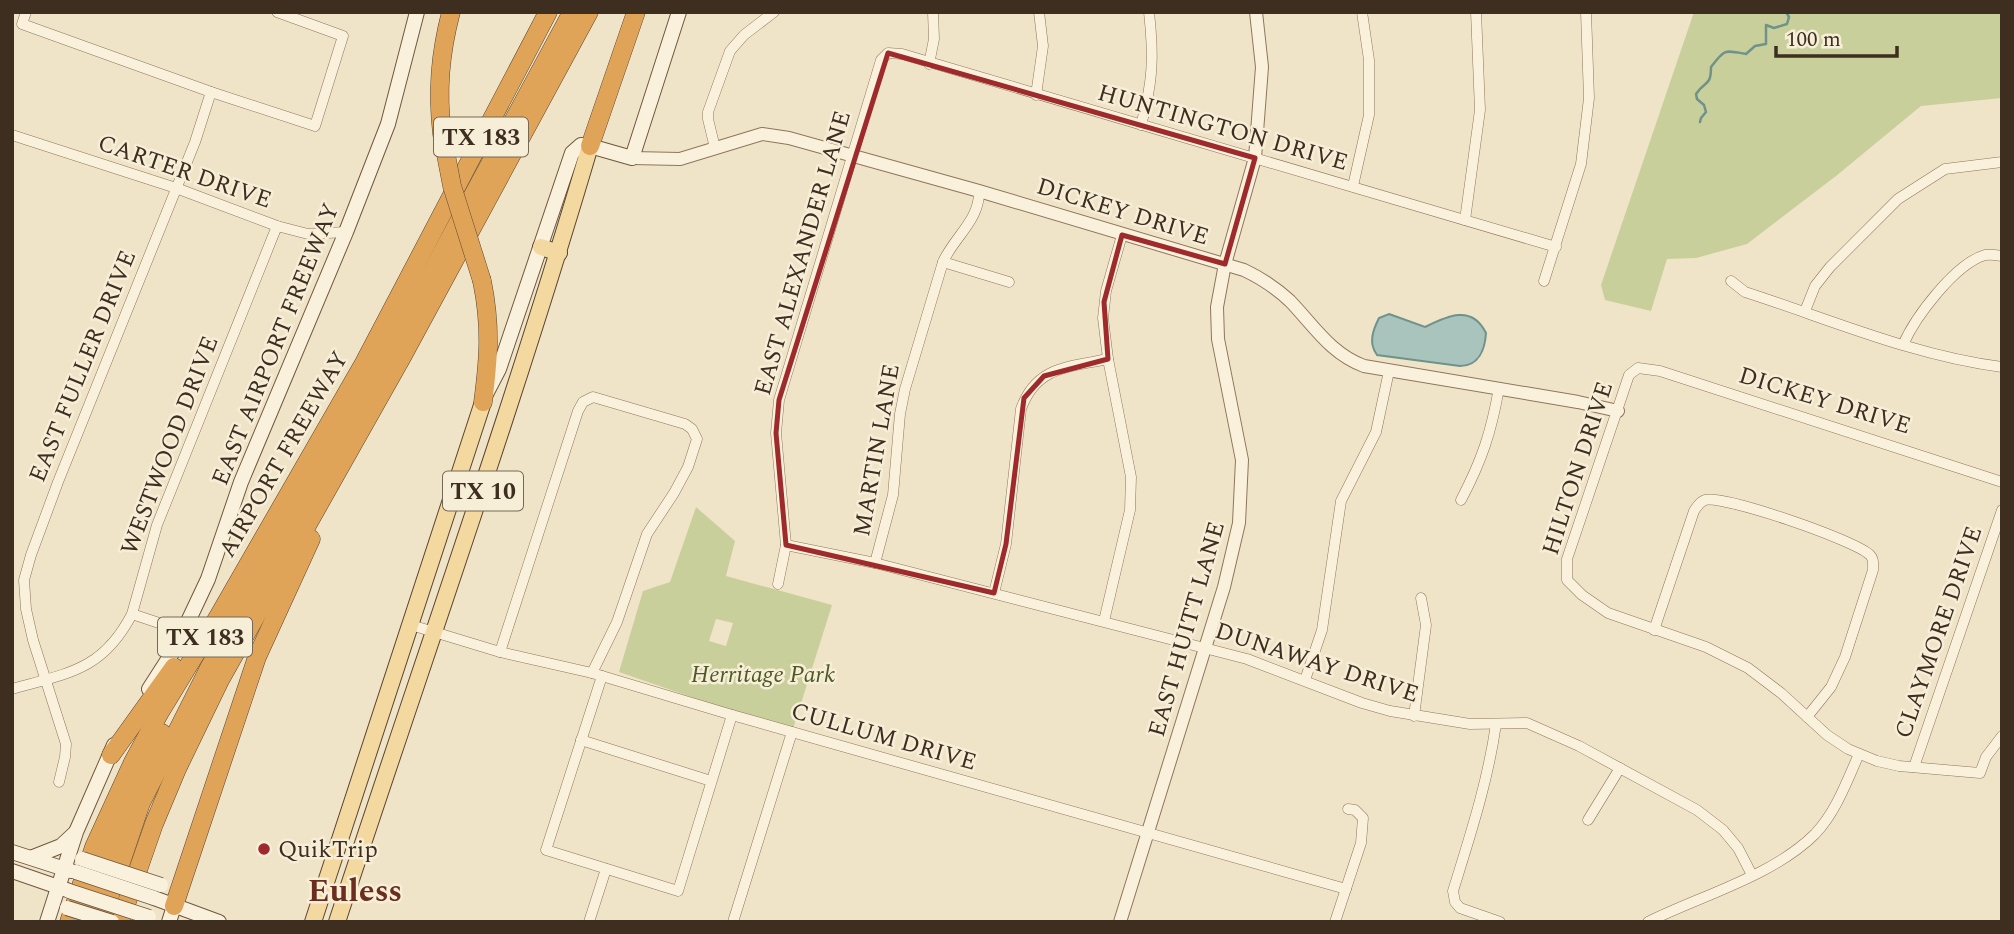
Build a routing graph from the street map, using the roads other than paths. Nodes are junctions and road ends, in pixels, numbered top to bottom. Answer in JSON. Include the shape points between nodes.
{"nodes":[{"id":1,"x":26,"y":12,"type":"edge"},
{"id":2,"x":277,"y":12,"type":"edge"},
{"id":3,"x":417,"y":12,"type":"edge"},
{"id":4,"x":451,"y":12,"type":"edge"},
{"id":5,"x":548,"y":12,"type":"edge"},
{"id":6,"x":559,"y":12,"type":"edge"},
{"id":7,"x":572,"y":12,"type":"edge"},
{"id":8,"x":589,"y":12,"type":"edge"},
{"id":9,"x":636,"y":12,"type":"edge"},
{"id":10,"x":680,"y":12,"type":"edge"},
{"id":11,"x":774,"y":12,"type":"edge"},
{"id":12,"x":933,"y":12,"type":"edge"},
{"id":13,"x":1040,"y":12,"type":"edge"},
{"id":14,"x":1149,"y":12,"type":"edge"},
{"id":15,"x":1256,"y":12,"type":"edge"},
{"id":16,"x":1362,"y":12,"type":"edge"},
{"id":17,"x":1476,"y":12,"type":"edge"},
{"id":18,"x":1586,"y":12,"type":"edge"},
{"id":19,"x":881,"y":60,"type":"joint"},
{"id":20,"x":929,"y":64,"type":"junction"},
{"id":21,"x":211,"y":92,"type":"junction"},
{"id":22,"x":1036,"y":95,"type":"junction"},
{"id":23,"x":1140,"y":125,"type":"junction"},
{"id":24,"x":12,"y":135,"type":"edge"},
{"id":25,"x":590,"y":146,"type":"junction"},
{"id":26,"x":716,"y":148,"type":"junction"},
{"id":27,"x":852,"y":156,"type":"junction"},
{"id":28,"x":632,"y":158,"type":"junction"},
{"id":29,"x":1255,"y":158,"type":"junction"},
{"id":30,"x":2002,"y":162,"type":"edge"},
{"id":31,"x":1353,"y":186,"type":"junction"},
{"id":32,"x":176,"y":188,"type":"junction"},
{"id":33,"x":979,"y":191,"type":"junction"},
{"id":34,"x":1465,"y":220,"type":"junction"},
{"id":35,"x":277,"y":226,"type":"junction"},
{"id":36,"x":346,"y":232,"type":"junction"},
{"id":37,"x":1122,"y":235,"type":"junction"},
{"id":38,"x":541,"y":247,"type":"junction"},
{"id":39,"x":1556,"y":247,"type":"junction"},
{"id":40,"x":559,"y":253,"type":"junction"},
{"id":41,"x":2002,"y":256,"type":"edge"},
{"id":42,"x":943,"y":261,"type":"junction"},
{"id":43,"x":1224,"y":264,"type":"junction"},
{"id":44,"x":1544,"y":281,"type":"dead end"},
{"id":45,"x":1731,"y":281,"type":"dead end"},
{"id":46,"x":1009,"y":282,"type":"dead end"},
{"id":47,"x":1805,"y":311,"type":"junction"},
{"id":48,"x":1903,"y":345,"type":"junction"},
{"id":49,"x":402,"y":357,"type":"junction"},
{"id":50,"x":1108,"y":359,"type":"junction"},
{"id":51,"x":363,"y":363,"type":"junction"},
{"id":52,"x":2002,"y":368,"type":"edge"},
{"id":53,"x":1633,"y":370,"type":"joint"},
{"id":54,"x":1389,"y":371,"type":"junction"},
{"id":55,"x":1499,"y":388,"type":"junction"},
{"id":56,"x":483,"y":402,"type":"junction"},
{"id":57,"x":1618,"y":411,"type":"junction"},
{"id":58,"x":2002,"y":482,"type":"edge"},
{"id":59,"x":1461,"y":500,"type":"dead end"},
{"id":60,"x":2002,"y":510,"type":"edge"},
{"id":61,"x":786,"y":545,"type":"junction"},
{"id":62,"x":875,"y":563,"type":"junction"},
{"id":63,"x":778,"y":584,"type":"dead end"},
{"id":64,"x":994,"y":593,"type":"junction"},
{"id":65,"x":1421,"y":597,"type":"dead end"},
{"id":66,"x":132,"y":614,"type":"junction"},
{"id":67,"x":1104,"y":621,"type":"junction"},
{"id":68,"x":411,"y":625,"type":"junction"},
{"id":69,"x":171,"y":628,"type":"dead end"},
{"id":70,"x":1654,"y":630,"type":"junction"},
{"id":71,"x":433,"y":633,"type":"junction"},
{"id":72,"x":1205,"y":648,"type":"junction"},
{"id":73,"x":500,"y":652,"type":"junction"},
{"id":74,"x":597,"y":674,"type":"junction"},
{"id":75,"x":45,"y":680,"type":"junction"},
{"id":76,"x":1305,"y":680,"type":"junction"},
{"id":77,"x":12,"y":689,"type":"edge"},
{"id":78,"x":732,"y":715,"type":"junction"},
{"id":79,"x":1414,"y":716,"type":"junction"},
{"id":80,"x":1807,"y":717,"type":"junction"},
{"id":81,"x":1496,"y":724,"type":"junction"},
{"id":82,"x":792,"y":732,"type":"junction"},
{"id":83,"x":2002,"y":736,"type":"edge"},
{"id":84,"x":582,"y":740,"type":"junction"},
{"id":85,"x":1859,"y":754,"type":"junction"},
{"id":86,"x":111,"y":755,"type":"junction"},
{"id":87,"x":1914,"y":767,"type":"junction"},
{"id":88,"x":1620,"y":768,"type":"junction"},
{"id":89,"x":711,"y":781,"type":"junction"},
{"id":90,"x":59,"y":782,"type":"dead end"},
{"id":91,"x":1348,"y":809,"type":"dead end"},
{"id":92,"x":1588,"y":820,"type":"dead end"},
{"id":93,"x":76,"y":832,"type":"junction"},
{"id":94,"x":1148,"y":834,"type":"junction"},
{"id":95,"x":12,"y":852,"type":"edge"},
{"id":96,"x":33,"y":857,"type":"junction"},
{"id":97,"x":189,"y":860,"type":"junction"},
{"id":98,"x":74,"y":866,"type":"junction"},
{"id":99,"x":606,"y":869,"type":"junction"},
{"id":100,"x":12,"y":871,"type":"edge"},
{"id":101,"x":1752,"y":875,"type":"junction"},
{"id":102,"x":63,"y":889,"type":"junction"},
{"id":103,"x":1346,"y":889,"type":"junction"},
{"id":104,"x":158,"y":891,"type":"junction"},
{"id":105,"x":172,"y":914,"type":"edge"},
{"id":106,"x":68,"y":915,"type":"edge"},
{"id":107,"x":155,"y":919,"type":"edge"},
{"id":108,"x":48,"y":922,"type":"edge"},
{"id":109,"x":86,"y":922,"type":"edge"},
{"id":110,"x":101,"y":922,"type":"edge"},
{"id":111,"x":111,"y":922,"type":"edge"},
{"id":112,"x":120,"y":922,"type":"edge"},
{"id":113,"x":219,"y":922,"type":"edge"},
{"id":114,"x":313,"y":922,"type":"edge"},
{"id":115,"x":337,"y":922,"type":"edge"},
{"id":116,"x":589,"y":922,"type":"edge"},
{"id":117,"x":733,"y":922,"type":"edge"},
{"id":118,"x":1120,"y":922,"type":"edge"},
{"id":119,"x":1335,"y":922,"type":"edge"},
{"id":120,"x":1500,"y":922,"type":"edge"},
{"id":121,"x":1648,"y":922,"type":"edge"}],
"edges":[{"from":1,"to":21,"type":"street","via":[[22,24]]},
{"from":2,"to":21,"type":"street","via":[[343,36],[315,126]]},
{"from":3,"to":36,"type":"main road","name":"EAST AIRPORT FREEWAY","via":[[388,124]]},
{"from":4,"to":56,"type":"highway","bridge":true,"via":[[439,66],[438,98],[453,186],[488,313]]},
{"from":5,"to":51,"type":"highway","name":"AIRPORT FREEWAY","number":"TX 183"},
{"from":6,"to":109,"type":"highway","via":[[157,742],[128,800]]},
{"from":7,"to":110,"type":"highway","via":[[178,727],[141,803]]},
{"from":8,"to":49,"type":"highway","number":"TX 183"},
{"from":9,"to":25,"type":"highway"},
{"from":10,"to":28,"type":"main road"},
{"from":11,"to":26,"type":"street","via":[[744,35],[725,62],[708,112]]},
{"from":12,"to":20,"type":"street"},
{"from":13,"to":22,"type":"street","via":[[1043,46]]},
{"from":14,"to":23,"type":"street","via":[[1153,65]]},
{"from":15,"to":29,"type":"street","name":"EAST HUITT LANE","via":[[1262,68]]},
{"from":16,"to":31,"type":"street","via":[[1369,115]]},
{"from":17,"to":34,"type":"street","via":[[1480,110]]},
{"from":18,"to":39,"type":"street","via":[[1590,98],[1581,164]]},
{"from":19,"to":20,"type":"street","name":"HUNTINGTON DRIVE","via":[[893,52]]},
{"from":19,"to":27,"type":"street","name":"EAST ALEXANDER LANE"},
{"from":20,"to":22,"type":"street","name":"HUNTINGTON DRIVE"},
{"from":21,"to":32,"type":"street","name":"EAST FULLER DRIVE"},
{"from":22,"to":23,"type":"street","name":"HUNTINGTON DRIVE"},
{"from":23,"to":29,"type":"street","name":"HUNTINGTON DRIVE"},
{"from":24,"to":32,"type":"street","name":"CARTER DRIVE"},
{"from":25,"to":28,"type":"main road","name":"DICKEY DRIVE"},
{"from":25,"to":38,"type":"main road","via":[[581,145],[572,153]]},
{"from":25,"to":40,"type":"main road","number":"TX 10"},
{"from":26,"to":27,"type":"street","name":"DICKEY DRIVE","via":[[762,134]]},
{"from":26,"to":28,"type":"street","name":"DICKEY DRIVE","via":[[680,159]]},
{"from":27,"to":33,"type":"street","name":"DICKEY DRIVE"},
{"from":27,"to":61,"type":"street","name":"EAST ALEXANDER LANE","via":[[779,400],[777,451]]},
{"from":29,"to":31,"type":"street","name":"HUNTINGTON DRIVE"},
{"from":29,"to":43,"type":"street","name":"EAST HUITT LANE"},
{"from":30,"to":47,"type":"street","via":[[1945,169],[1898,199],[1830,267],[1815,286]]},
{"from":31,"to":34,"type":"street","name":"HUNTINGTON DRIVE"},
{"from":32,"to":35,"type":"street","name":"CARTER DRIVE"},
{"from":32,"to":75,"type":"street","name":"EAST FULLER DRIVE","via":[[58,482],[24,580],[26,609]]},
{"from":33,"to":37,"type":"street","name":"DICKEY DRIVE"},
{"from":33,"to":42,"type":"street","name":"MARTIN LANE","via":[[977,209]]},
{"from":34,"to":39,"type":"street","name":"HUNTINGTON DRIVE"},
{"from":35,"to":36,"type":"street","name":"CARTER DRIVE","via":[[308,234]]},
{"from":35,"to":66,"type":"street","name":"WESTWOOD DRIVE","via":[[157,525]]},
{"from":36,"to":86,"type":"main road","name":"EAST AIRPORT FREEWAY","via":[[241,482],[208,579],[176,647],[117,738]]},
{"from":37,"to":43,"type":"street","name":"DICKEY DRIVE"},
{"from":37,"to":50,"type":"street","via":[[1104,302]]},
{"from":38,"to":40,"type":"main road"},
{"from":38,"to":56,"type":"main road"},
{"from":39,"to":44,"type":"street"},
{"from":40,"to":71,"type":"main road","number":"TX 10"},
{"from":41,"to":48,"type":"street","via":[[1988,254],[1968,263],[1912,326]]},
{"from":42,"to":46,"type":"street"},
{"from":42,"to":62,"type":"street","name":"MARTIN LANE","via":[[905,389],[893,495]]},
{"from":43,"to":54,"type":"street","name":"DICKEY DRIVE","via":[[1264,280],[1339,354]]},
{"from":43,"to":72,"type":"street","name":"EAST HUITT LANE","via":[[1217,307],[1218,339],[1240,445],[1242,483],[1236,542]]},
{"from":45,"to":47,"type":"street","via":[[1745,292]]},
{"from":47,"to":48,"type":"street"},
{"from":48,"to":52,"type":"street"},
{"from":49,"to":97,"type":"highway","via":[[257,657]]},
{"from":49,"to":112,"type":"highway","number":"TX 183","via":[[186,748]]},
{"from":50,"to":64,"type":"street","via":[[1044,376],[1024,398],[1006,544]]},
{"from":50,"to":67,"type":"street","via":[[1132,494]]},
{"from":51,"to":86,"type":"highway","via":[[344,380],[175,665]]},
{"from":51,"to":106,"type":"highway","name":"AIRPORT FREEWAY","number":"TX 183","via":[[154,722],[102,827]]},
{"from":53,"to":57,"type":"street","name":"HILTON DRIVE"},
{"from":53,"to":58,"type":"street","name":"DICKEY DRIVE","via":[[1660,372]]},
{"from":54,"to":55,"type":"street","name":"DICKEY DRIVE"},
{"from":54,"to":76,"type":"street","via":[[1376,432],[1340,501],[1322,630]]},
{"from":55,"to":57,"type":"street","name":"DICKEY DRIVE"},
{"from":55,"to":59,"type":"street","via":[[1492,431]]},
{"from":56,"to":68,"type":"main road","number":"TX 10"},
{"from":57,"to":70,"type":"street","name":"HILTON DRIVE","via":[[1567,559],[1567,580],[1608,613]]},
{"from":60,"to":87,"type":"street","name":"CLAYMORE DRIVE"},
{"from":61,"to":62,"type":"street","name":"DUNAWAY DRIVE"},
{"from":61,"to":63,"type":"street","name":"EAST ALEXANDER LANE"},
{"from":62,"to":64,"type":"street","name":"DUNAWAY DRIVE"},
{"from":64,"to":67,"type":"street","name":"DUNAWAY DRIVE"},
{"from":65,"to":79,"type":"street","via":[[1426,625]]},
{"from":66,"to":69,"type":"street"},
{"from":66,"to":75,"type":"street","name":"WESTWOOD DRIVE","via":[[105,653],[88,665]]},
{"from":67,"to":72,"type":"street","name":"DUNAWAY DRIVE"},
{"from":68,"to":71,"type":"street","name":"CULLUM DRIVE"},
{"from":68,"to":114,"type":"main road","number":"TX 10"},
{"from":70,"to":80,"type":"street","via":[[1706,647],[1748,668]]},
{"from":70,"to":80,"type":"street","via":[[1694,511],[1703,502],[1733,503],[1835,536],[1869,554],[1874,562],[1870,584],[1845,657],[1832,687]]},
{"from":71,"to":73,"type":"street","name":"CULLUM DRIVE"},
{"from":71,"to":115,"type":"main road","number":"TX 10"},
{"from":72,"to":76,"type":"street","name":"DUNAWAY DRIVE"},
{"from":72,"to":94,"type":"street","name":"EAST HUITT LANE"},
{"from":73,"to":74,"type":"street","name":"CULLUM DRIVE"},
{"from":73,"to":74,"type":"street","via":[[574,423],[583,402],[593,397],[685,424],[697,439],[688,467],[647,534]]},
{"from":74,"to":78,"type":"street","name":"CULLUM DRIVE"},
{"from":74,"to":84,"type":"street"},
{"from":75,"to":77,"type":"street","name":"WESTWOOD DRIVE"},
{"from":75,"to":90,"type":"street","name":"EAST FULLER DRIVE","via":[[66,744]]},
{"from":76,"to":79,"type":"street","name":"DUNAWAY DRIVE","via":[[1362,703]]},
{"from":78,"to":82,"type":"street","name":"CULLUM DRIVE"},
{"from":78,"to":89,"type":"street"},
{"from":79,"to":81,"type":"street","name":"DUNAWAY DRIVE"},
{"from":80,"to":85,"type":"street"},
{"from":81,"to":88,"type":"street","name":"DUNAWAY DRIVE","via":[[1527,723]]},
{"from":81,"to":120,"type":"street","via":[[1476,816],[1453,891],[1460,908]]},
{"from":82,"to":94,"type":"street","name":"CULLUM DRIVE"},
{"from":82,"to":117,"type":"street"},
{"from":83,"to":87,"type":"street","via":[[1980,774]]},
{"from":84,"to":89,"type":"street"},
{"from":84,"to":99,"type":"street","via":[[546,850]]},
{"from":85,"to":87,"type":"street"},
{"from":85,"to":101,"type":"street","via":[[1842,794],[1816,833]]},
{"from":86,"to":93,"type":"main road","name":"EAST AIRPORT FREEWAY"},
{"from":88,"to":92,"type":"street"},
{"from":88,"to":101,"type":"street","name":"DUNAWAY DRIVE","via":[[1697,810],[1723,830]]},
{"from":89,"to":99,"type":"street","via":[[678,891]]},
{"from":91,"to":103,"type":"street","via":[[1363,818],[1361,843]]},
{"from":93,"to":96,"type":"main road","via":[[61,846]]},
{"from":93,"to":98,"type":"main road"},
{"from":94,"to":103,"type":"street","name":"CULLUM DRIVE"},
{"from":94,"to":118,"type":"street","name":"EAST HUITT LANE"},
{"from":95,"to":96,"type":"main road"},
{"from":96,"to":98,"type":"main road"},
{"from":97,"to":104,"type":"main road","via":[[173,882]]},
{"from":97,"to":105,"type":"highway"},
{"from":98,"to":102,"type":"main road"},
{"from":98,"to":104,"type":"main road","bridge":true},
{"from":99,"to":116,"type":"street"},
{"from":100,"to":102,"type":"main road"},
{"from":101,"to":121,"type":"street"},
{"from":102,"to":107,"type":"main road","bridge":true},
{"from":102,"to":108,"type":"main road"},
{"from":103,"to":119,"type":"street"},
{"from":104,"to":105,"type":"main road"},
{"from":105,"to":113,"type":"main road"},
{"from":106,"to":108,"type":"main road","via":[[58,912]]},
{"from":106,"to":111,"type":"main road","bridge":true}]}
